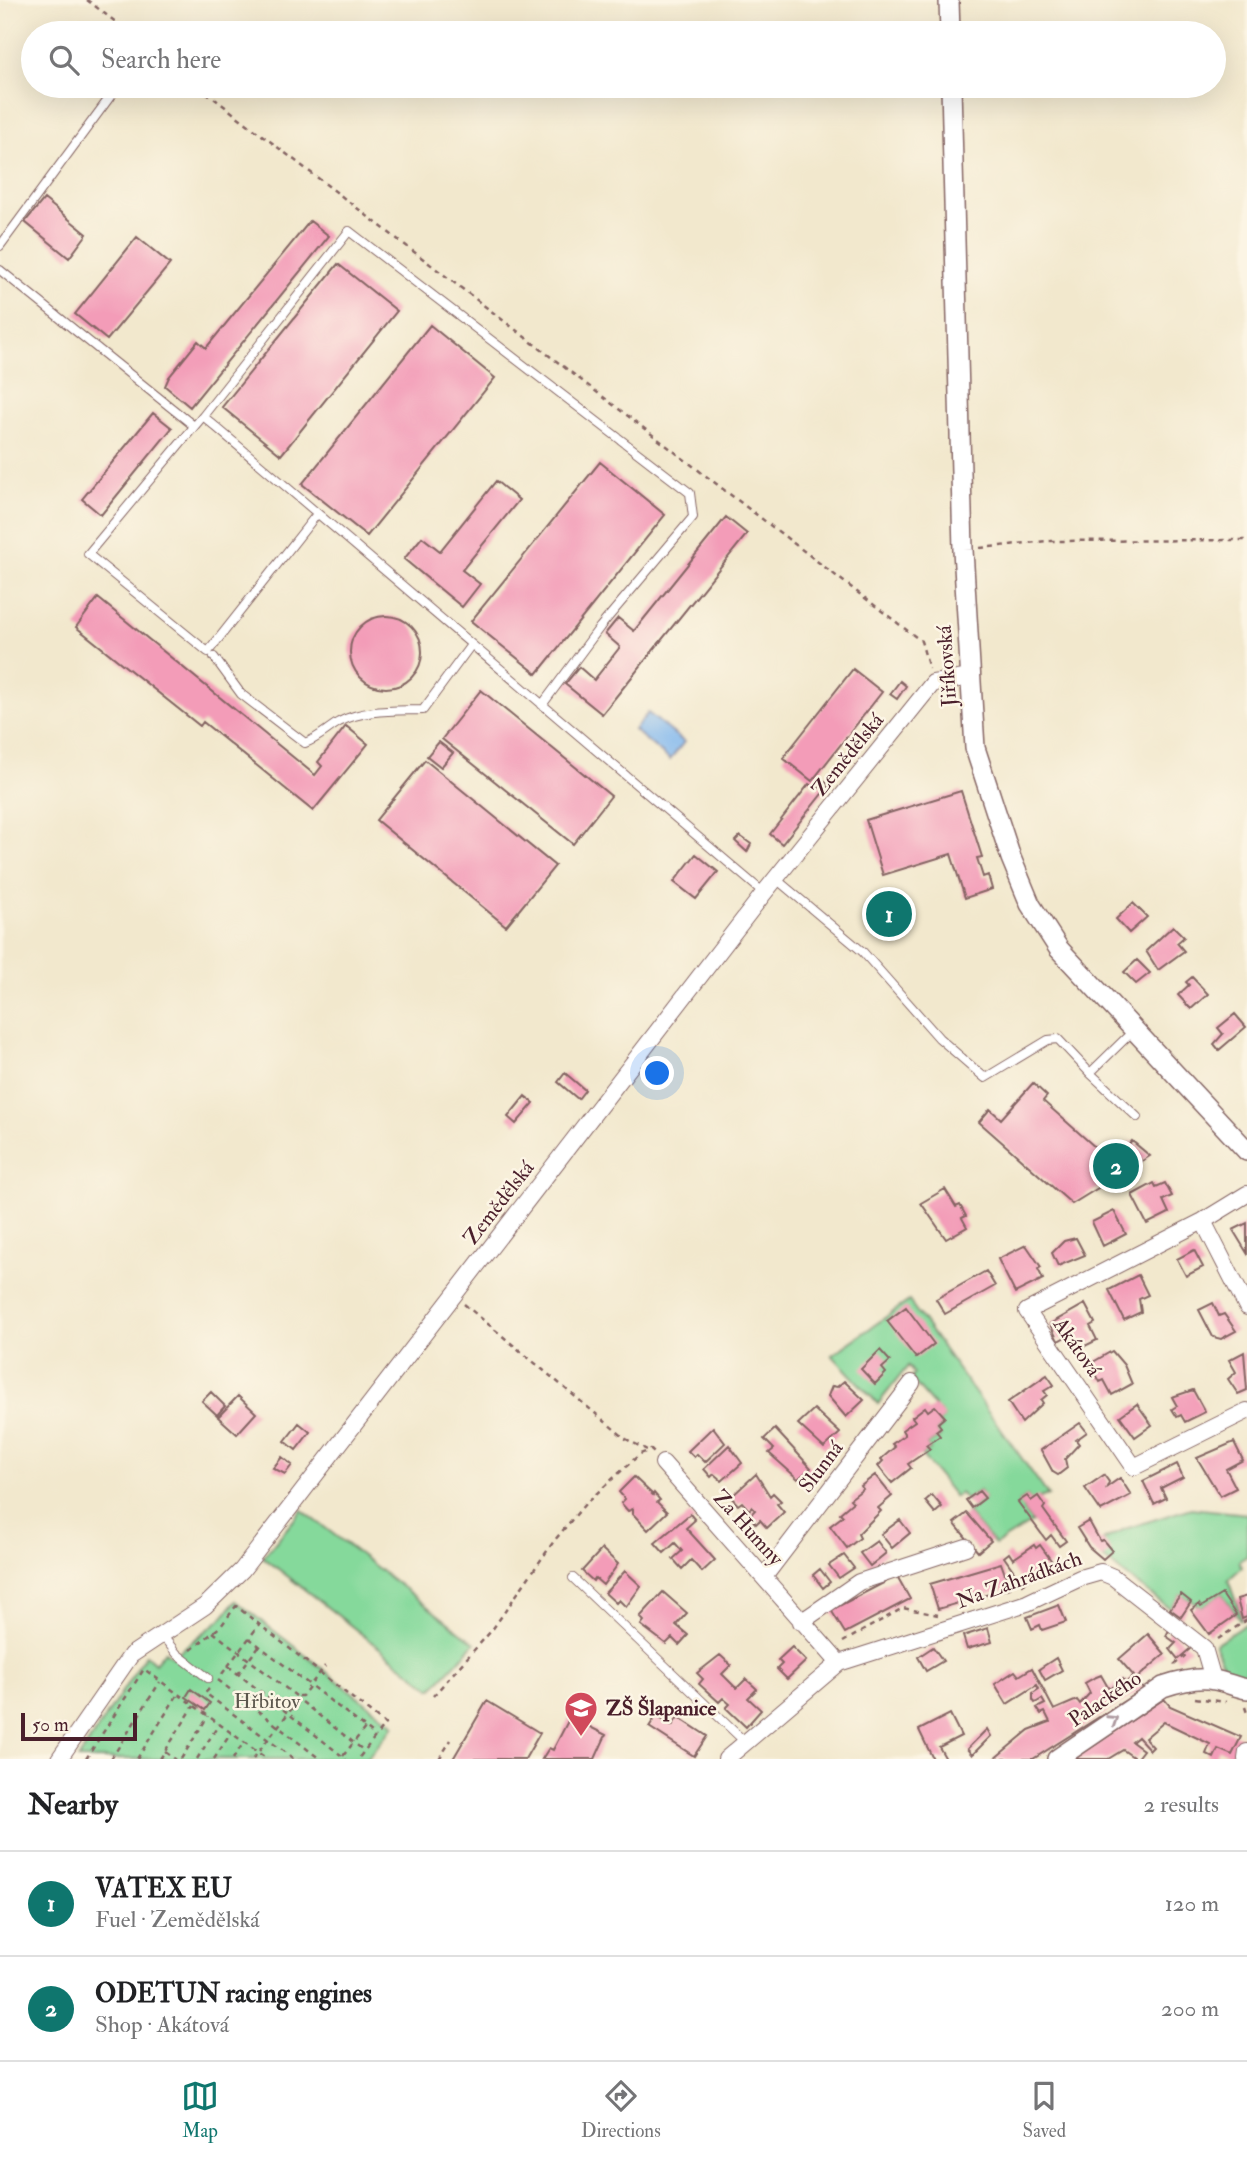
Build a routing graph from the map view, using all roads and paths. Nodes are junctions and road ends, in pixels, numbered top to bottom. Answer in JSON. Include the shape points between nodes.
{"nodes":[{"id":1,"x":87,"y":0,"type":"edge"},
{"id":2,"x":949,"y":0,"type":"edge"},
{"id":3,"x":114,"y":21,"type":"edge"},
{"id":4,"x":950,"y":21,"type":"edge"},
{"id":5,"x":109,"y":98,"type":"edge"},
{"id":6,"x":214,"y":98,"type":"edge"},
{"id":7,"x":951,"y":98,"type":"edge"},
{"id":8,"x":0,"y":246,"type":"edge"},
{"id":9,"x":0,"y":270,"type":"edge"},
{"id":10,"x":203,"y":416,"type":"junction"},
{"id":11,"x":194,"y":426,"type":"junction"},
{"id":12,"x":317,"y":514,"type":"junction"},
{"id":13,"x":1247,"y":540,"type":"edge"},
{"id":14,"x":962,"y":550,"type":"junction"},
{"id":15,"x":471,"y":645,"type":"junction"},
{"id":16,"x":214,"y":657,"type":"dead end"},
{"id":17,"x":971,"y":677,"type":"junction"},
{"id":18,"x":933,"y":683,"type":"junction"},
{"id":19,"x":542,"y":705,"type":"junction"},
{"id":20,"x":775,"y":878,"type":"junction"},
{"id":21,"x":764,"y":893,"type":"junction"},
{"id":22,"x":1133,"y":1031,"type":"junction"},
{"id":23,"x":1090,"y":1073,"type":"junction"},
{"id":24,"x":1137,"y":1117,"type":"dead end"},
{"id":25,"x":1247,"y":1151,"type":"edge"},
{"id":26,"x":1247,"y":1194,"type":"edge"},
{"id":27,"x":1202,"y":1221,"type":"junction"},
{"id":28,"x":454,"y":1295,"type":"junction"},
{"id":29,"x":1247,"y":1307,"type":"edge"},
{"id":30,"x":912,"y":1383,"type":"dead end"},
{"id":31,"x":1247,"y":1411,"type":"edge"},
{"id":32,"x":647,"y":1450,"type":"junction"},
{"id":33,"x":663,"y":1463,"type":"joint"},
{"id":34,"x":966,"y":1547,"type":"dead end"},
{"id":35,"x":764,"y":1577,"type":"junction"},
{"id":36,"x":573,"y":1578,"type":"dead end"},
{"id":37,"x":945,"y":1616,"type":"dead end"},
{"id":38,"x":1247,"y":1620,"type":"edge"},
{"id":39,"x":801,"y":1622,"type":"junction"},
{"id":40,"x":259,"y":1625,"type":"junction"},
{"id":41,"x":213,"y":1632,"type":"junction"},
{"id":42,"x":161,"y":1633,"type":"junction"},
{"id":43,"x":249,"y":1638,"type":"junction"},
{"id":44,"x":260,"y":1646,"type":"junction"},
{"id":45,"x":1204,"y":1648,"type":"junction"},
{"id":46,"x":238,"y":1652,"type":"junction"},
{"id":47,"x":201,"y":1658,"type":"dead end"},
{"id":48,"x":249,"y":1660,"type":"junction"},
{"id":49,"x":837,"y":1661,"type":"junction"},
{"id":50,"x":228,"y":1666,"type":"junction"},
{"id":51,"x":325,"y":1666,"type":"dead end"},
{"id":52,"x":320,"y":1672,"type":"junction"},
{"id":53,"x":238,"y":1674,"type":"junction"},
{"id":54,"x":212,"y":1678,"type":"junction"},
{"id":55,"x":1213,"y":1679,"type":"junction"},
{"id":56,"x":161,"y":1682,"type":"junction"},
{"id":57,"x":310,"y":1685,"type":"junction"},
{"id":58,"x":1247,"y":1689,"type":"edge"},
{"id":59,"x":178,"y":1694,"type":"junction"},
{"id":60,"x":296,"y":1696,"type":"junction"},
{"id":61,"x":302,"y":1696,"type":"junction"},
{"id":62,"x":433,"y":1696,"type":"dead end"},
{"id":63,"x":302,"y":1702,"type":"junction"},
{"id":64,"x":296,"y":1703,"type":"junction"},
{"id":65,"x":194,"y":1706,"type":"junction"},
{"id":66,"x":288,"y":1713,"type":"junction"},
{"id":67,"x":208,"y":1716,"type":"junction"},
{"id":68,"x":219,"y":1724,"type":"junction"},
{"id":69,"x":278,"y":1726,"type":"junction"},
{"id":70,"x":365,"y":1728,"type":"junction"},
{"id":71,"x":231,"y":1733,"type":"junction"},
{"id":72,"x":376,"y":1736,"type":"junction"},
{"id":73,"x":267,"y":1739,"type":"junction"},
{"id":74,"x":451,"y":1740,"type":"dead end"},
{"id":75,"x":244,"y":1742,"type":"junction"},
{"id":76,"x":745,"y":1742,"type":"junction"},
{"id":77,"x":354,"y":1743,"type":"junction"},
{"id":78,"x":364,"y":1751,"type":"junction"},
{"id":79,"x":165,"y":1752,"type":"junction"},
{"id":80,"x":258,"y":1752,"type":"junction"},
{"id":81,"x":1247,"y":1752,"type":"edge"},
{"id":82,"x":345,"y":1758,"type":"edge"},
{"id":83,"x":58,"y":1759,"type":"edge"},
{"id":84,"x":86,"y":1759,"type":"edge"},
{"id":85,"x":111,"y":1759,"type":"edge"},
{"id":86,"x":137,"y":1759,"type":"edge"},
{"id":87,"x":160,"y":1759,"type":"edge"},
{"id":88,"x":175,"y":1759,"type":"edge"},
{"id":89,"x":181,"y":1759,"type":"edge"},
{"id":90,"x":197,"y":1759,"type":"edge"},
{"id":91,"x":214,"y":1759,"type":"edge"},
{"id":92,"x":233,"y":1759,"type":"edge"},
{"id":93,"x":253,"y":1759,"type":"edge"},
{"id":94,"x":267,"y":1759,"type":"edge"},
{"id":95,"x":294,"y":1759,"type":"edge"},
{"id":96,"x":320,"y":1759,"type":"edge"},
{"id":97,"x":358,"y":1759,"type":"edge"},
{"id":98,"x":439,"y":1759,"type":"edge"},
{"id":99,"x":726,"y":1759,"type":"edge"},
{"id":100,"x":1057,"y":1759,"type":"edge"},
{"id":101,"x":1246,"y":1759,"type":"edge"}],
"edges":[{"from":1,"to":3,"type":"path"},
{"from":2,"to":4,"type":"street"},
{"from":5,"to":8,"type":"lane"},
{"from":6,"to":18,"type":"path","via":[[921,641]]},
{"from":7,"to":14,"type":"street","name":"Jiříkovská"},
{"from":9,"to":11,"type":"lane"},
{"from":10,"to":11,"type":"lane"},
{"from":10,"to":12,"type":"lane"},
{"from":10,"to":19,"type":"lane","via":[[349,231],[690,493],[693,517],[600,627]]},
{"from":11,"to":12,"type":"lane","via":[[88,554],[208,652]]},
{"from":12,"to":15,"type":"lane"},
{"from":13,"to":14,"type":"path","via":[[1047,541]]},
{"from":14,"to":17,"type":"street","name":"Jiříkovská"},
{"from":15,"to":16,"type":"lane","via":[[423,710],[373,711],[340,722],[305,743],[241,694]]},
{"from":15,"to":19,"type":"lane"},
{"from":17,"to":18,"type":"street"},
{"from":17,"to":22,"type":"street","name":"Jiříkovská","via":[[975,748],[1030,904],[1059,949]]},
{"from":18,"to":20,"type":"street","name":"Zemědělská"},
{"from":19,"to":21,"type":"lane"},
{"from":20,"to":21,"type":"street","name":"Zemědělská"},
{"from":20,"to":23,"type":"lane","via":[[863,952],[939,1038],[985,1078],[1048,1040],[1058,1039]]},
{"from":21,"to":28,"type":"street","name":"Zemědělská"},
{"from":22,"to":23,"type":"lane"},
{"from":22,"to":25,"type":"street","name":"Jiříkovská"},
{"from":23,"to":24,"type":"lane"},
{"from":26,"to":27,"type":"street","name":"Akátová"},
{"from":27,"to":29,"type":"street"},
{"from":27,"to":31,"type":"street","name":"Akátová","via":[[1027,1311],[1134,1466]]},
{"from":28,"to":32,"type":"path","via":[[626,1439]]},
{"from":28,"to":42,"type":"street","name":"Zemědělská","via":[[242,1570],[205,1606]]},
{"from":30,"to":35,"type":"street","name":"Slunná"},
{"from":32,"to":33,"type":"path"},
{"from":32,"to":62,"type":"path","via":[[585,1504],[492,1630]]},
{"from":33,"to":35,"type":"street","name":"Za Humny"},
{"from":34,"to":39,"type":"street","via":[[859,1582]]},
{"from":35,"to":39,"type":"street","name":"Za Humny"},
{"from":36,"to":76,"type":"lane"},
{"from":37,"to":49,"type":"path","via":[[903,1608],[840,1644]]},
{"from":38,"to":45,"type":"path"},
{"from":39,"to":49,"type":"street"},
{"from":40,"to":41,"type":"path","via":[[236,1606]]},
{"from":40,"to":43,"type":"path"},
{"from":40,"to":52,"type":"path"},
{"from":41,"to":46,"type":"path"},
{"from":41,"to":47,"type":"path","via":[[191,1650]]},
{"from":42,"to":54,"type":"lane","via":[[177,1654]]},
{"from":42,"to":83,"type":"street","name":"Zemědělská","via":[[131,1655]]},
{"from":43,"to":44,"type":"path"},
{"from":43,"to":46,"type":"path"},
{"from":44,"to":48,"type":"path"},
{"from":44,"to":57,"type":"path"},
{"from":45,"to":49,"type":"street","name":"Na Zahrádkách","via":[[1113,1577],[1101,1573],[1027,1603]]},
{"from":45,"to":55,"type":"street"},
{"from":46,"to":48,"type":"path"},
{"from":46,"to":50,"type":"path"},
{"from":48,"to":53,"type":"path"},
{"from":48,"to":60,"type":"path"},
{"from":49,"to":76,"type":"street","name":"Na Zahrádkách"},
{"from":50,"to":53,"type":"path"},
{"from":50,"to":54,"type":"path"},
{"from":51,"to":52,"type":"path"},
{"from":52,"to":57,"type":"path"},
{"from":52,"to":72,"type":"path","via":[[385,1724]]},
{"from":53,"to":66,"type":"path"},
{"from":54,"to":69,"type":"path"},
{"from":54,"to":73,"type":"path","via":[[205,1693]]},
{"from":55,"to":58,"type":"street"},
{"from":100,"to":55,"type":"street","name":"Palackého","one_way":true,"via":[[1163,1686]]},
{"from":56,"to":59,"type":"path"},
{"from":56,"to":84,"type":"path","via":[[144,1669]]},
{"from":56,"to":85,"type":"path"},
{"from":57,"to":61,"type":"path"},
{"from":57,"to":70,"type":"path"},
{"from":59,"to":65,"type":"path"},
{"from":59,"to":86,"type":"path"},
{"from":60,"to":61,"type":"path"},
{"from":60,"to":64,"type":"path"},
{"from":61,"to":63,"type":"path"},
{"from":63,"to":64,"type":"path"},
{"from":63,"to":77,"type":"path"},
{"from":64,"to":66,"type":"path"},
{"from":65,"to":67,"type":"path"},
{"from":65,"to":79,"type":"path"},
{"from":66,"to":69,"type":"path"},
{"from":66,"to":82,"type":"path"},
{"from":67,"to":68,"type":"path"},
{"from":67,"to":89,"type":"path"},
{"from":68,"to":71,"type":"path"},
{"from":68,"to":90,"type":"path"},
{"from":69,"to":73,"type":"path"},
{"from":69,"to":96,"type":"path"},
{"from":70,"to":72,"type":"path"},
{"from":70,"to":77,"type":"path"},
{"from":71,"to":75,"type":"path"},
{"from":71,"to":91,"type":"path"},
{"from":72,"to":78,"type":"path"},
{"from":73,"to":80,"type":"path"},
{"from":73,"to":95,"type":"path"},
{"from":74,"to":98,"type":"path"},
{"from":75,"to":80,"type":"path"},
{"from":75,"to":92,"type":"path"},
{"from":76,"to":99,"type":"street","name":"Na Zahrádkách"},
{"from":77,"to":78,"type":"path"},
{"from":77,"to":82,"type":"path"},
{"from":78,"to":97,"type":"path"},
{"from":79,"to":87,"type":"path"},
{"from":79,"to":88,"type":"path"},
{"from":80,"to":93,"type":"path"},
{"from":80,"to":94,"type":"path"},
{"from":81,"to":101,"type":"street"}]}
